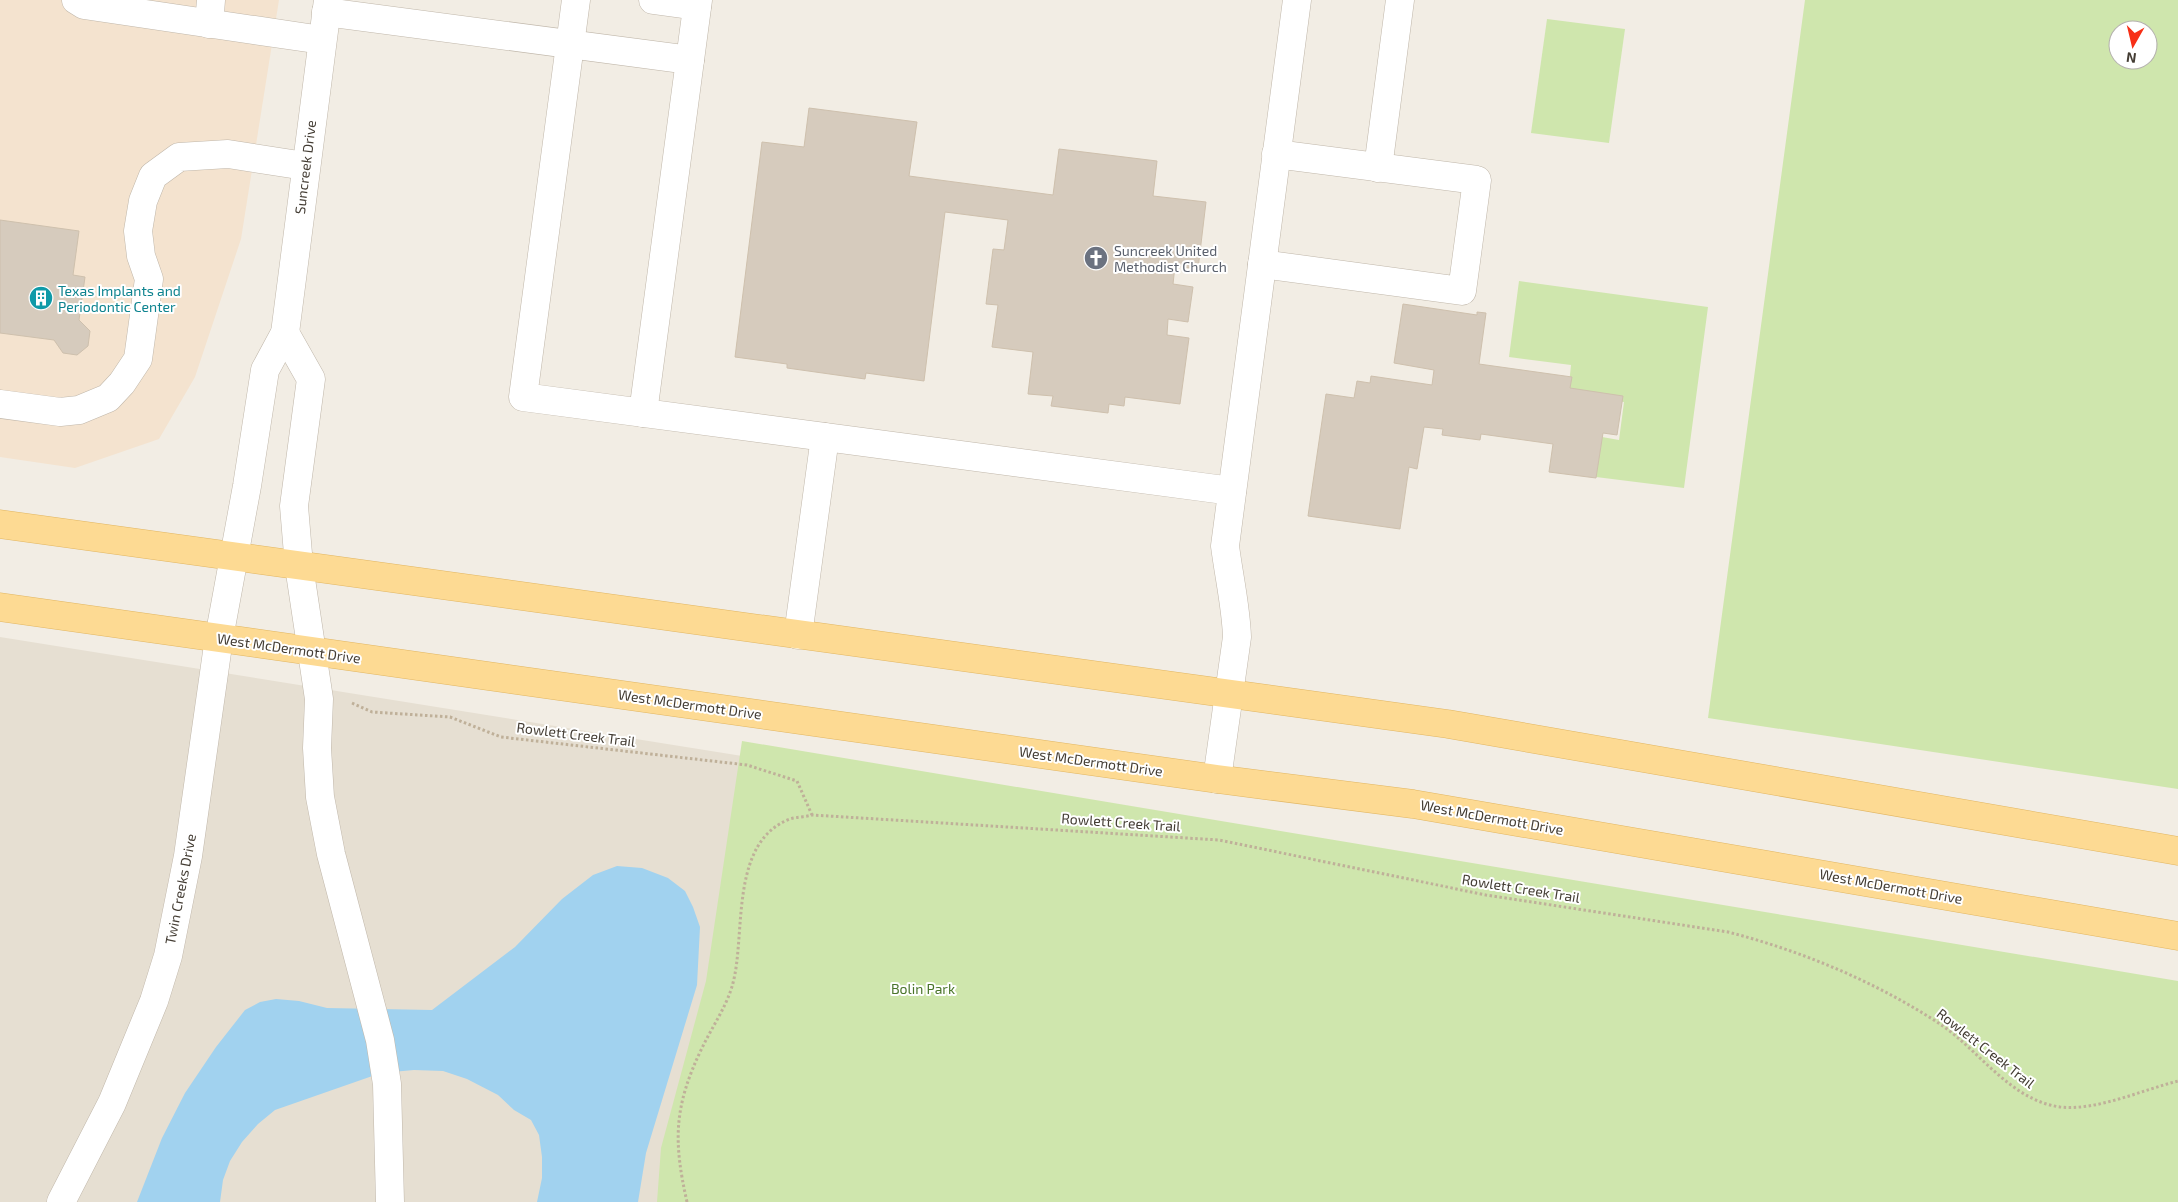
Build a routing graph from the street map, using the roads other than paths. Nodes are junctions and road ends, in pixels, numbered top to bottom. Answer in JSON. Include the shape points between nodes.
{"nodes":[{"id":1,"x":76,"y":0,"type":"edge"},
{"id":2,"x":576,"y":0,"type":"edge"},
{"id":3,"x":653,"y":0,"type":"edge"},
{"id":4,"x":1297,"y":0,"type":"edge"},
{"id":5,"x":1400,"y":0,"type":"edge"},
{"id":6,"x":697,"y":3,"type":"edge"},
{"id":7,"x":327,"y":6,"type":"edge"},
{"id":8,"x":210,"y":12,"type":"edge"},
{"id":9,"x":322,"y":40,"type":"junction"},
{"id":10,"x":570,"y":44,"type":"junction"},
{"id":11,"x":690,"y":60,"type":"junction"},
{"id":12,"x":1276,"y":154,"type":"junction"},
{"id":13,"x":305,"y":166,"type":"junction"},
{"id":14,"x":1378,"y":168,"type":"junction"},
{"id":15,"x":1262,"y":264,"type":"junction"},
{"id":16,"x":284,"y":333,"type":"junction"},
{"id":17,"x":0,"y":404,"type":"edge"},
{"id":18,"x":643,"y":413,"type":"junction"},
{"id":19,"x":824,"y":437,"type":"junction"},
{"id":20,"x":1232,"y":491,"type":"junction"},
{"id":21,"x":0,"y":524,"type":"edge"},
{"id":22,"x":233,"y":556,"type":"junction"},
{"id":23,"x":299,"y":566,"type":"junction"},
{"id":24,"x":0,"y":607,"type":"edge"},
{"id":25,"x":798,"y":635,"type":"junction"},
{"id":26,"x":219,"y":638,"type":"junction"},
{"id":27,"x":311,"y":652,"type":"junction"},
{"id":28,"x":1229,"y":694,"type":"junction"},
{"id":29,"x":1217,"y":779,"type":"junction"},
{"id":30,"x":2178,"y":851,"type":"edge"},
{"id":31,"x":2178,"y":936,"type":"edge"},
{"id":32,"x":61,"y":1202,"type":"edge"},
{"id":33,"x":390,"y":1202,"type":"edge"}],
"edges":[{"from":1,"to":8,"type":"street","via":[[84,5]]},
{"from":2,"to":10,"type":"street"},
{"from":3,"to":6,"type":"street"},
{"from":4,"to":12,"type":"street"},
{"from":5,"to":14,"type":"street"},
{"from":6,"to":11,"type":"street"},
{"from":7,"to":9,"type":"street","name":"Suncreek Drive"},
{"from":7,"to":10,"type":"street"},
{"from":8,"to":9,"type":"street"},
{"from":9,"to":13,"type":"street","name":"Suncreek Drive"},
{"from":10,"to":11,"type":"street"},
{"from":10,"to":18,"type":"street","via":[[523,397]]},
{"from":11,"to":18,"type":"street"},
{"from":12,"to":14,"type":"street"},
{"from":12,"to":15,"type":"street"},
{"from":13,"to":16,"type":"street","name":"Suncreek Drive"},
{"from":13,"to":17,"type":"street","via":[[228,154],[179,156],[152,176],[143,201],[138,231],[141,256],[149,279],[138,359],[108,398],[79,410],[60,412]]},
{"from":14,"to":15,"type":"street","via":[[1477,180],[1462,291]]},
{"from":15,"to":20,"type":"street"},
{"from":16,"to":22,"type":"street","name":"Suncreek Drive","via":[[265,370]]},
{"from":16,"to":23,"type":"street","via":[[311,379],[294,506]]},
{"from":18,"to":19,"type":"street"},
{"from":19,"to":20,"type":"street"},
{"from":19,"to":25,"type":"street"},
{"from":20,"to":28,"type":"street","via":[[1225,546],[1237,637]]},
{"from":21,"to":22,"type":"main road"},
{"from":22,"to":23,"type":"main road"},
{"from":22,"to":26,"type":"street","name":"Twin Creeks Drive"},
{"from":23,"to":25,"type":"main road"},
{"from":23,"to":27,"type":"street"},
{"from":24,"to":26,"type":"main road","name":"West McDermott Drive"},
{"from":25,"to":28,"type":"main road"},
{"from":26,"to":27,"type":"main road","name":"West McDermott Drive"},
{"from":26,"to":32,"type":"street","name":"Twin Creeks Drive","via":[[188,856],[168,956],[154,1001],[112,1103]]},
{"from":27,"to":29,"type":"main road","name":"West McDermott Drive"},
{"from":27,"to":33,"type":"street","via":[[319,699],[320,797],[331,854],[380,1040],[387,1084]]},
{"from":28,"to":29,"type":"street"},
{"from":28,"to":30,"type":"main road","via":[[1448,724]]},
{"from":29,"to":31,"type":"main road","name":"West McDermott Drive","via":[[1413,804]]}]}
